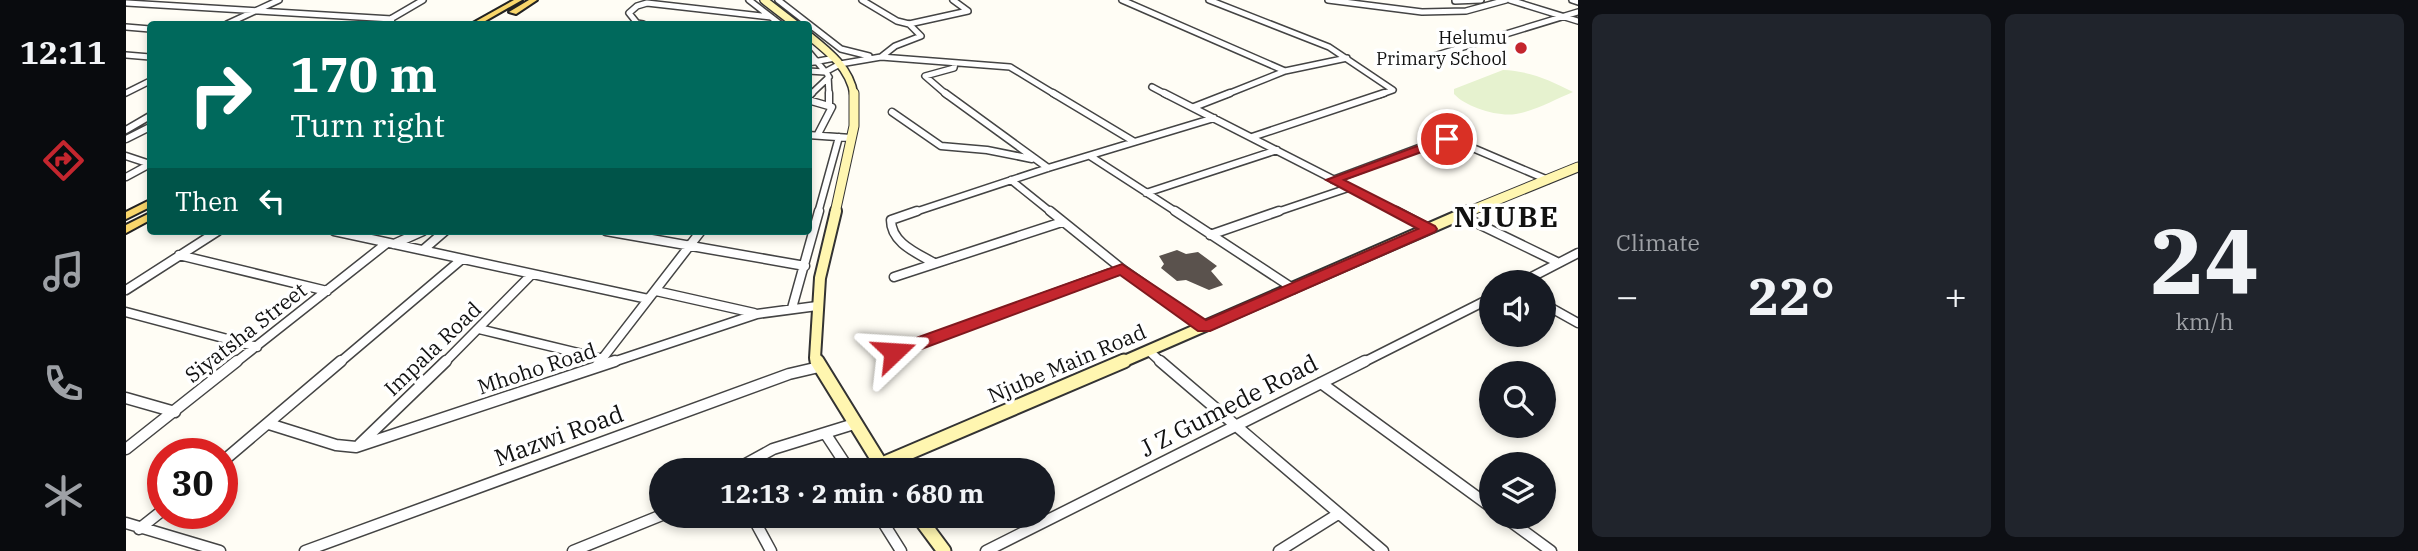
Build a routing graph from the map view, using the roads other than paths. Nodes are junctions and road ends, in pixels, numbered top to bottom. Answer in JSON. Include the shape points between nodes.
{"nodes":[{"id":1,"x":136,"y":0,"type":"edge"},
{"id":2,"x":279,"y":0,"type":"edge"},
{"id":3,"x":423,"y":0,"type":"edge"},
{"id":4,"x":519,"y":0,"type":"edge"},
{"id":5,"x":534,"y":0,"type":"edge"},
{"id":6,"x":690,"y":0,"type":"edge"},
{"id":7,"x":749,"y":0,"type":"edge"},
{"id":8,"x":764,"y":0,"type":"edge"},
{"id":9,"x":778,"y":0,"type":"edge"},
{"id":10,"x":862,"y":0,"type":"edge"},
{"id":11,"x":953,"y":0,"type":"edge"},
{"id":12,"x":1122,"y":0,"type":"edge"},
{"id":13,"x":1209,"y":0,"type":"edge"},
{"id":14,"x":1328,"y":0,"type":"edge"},
{"id":15,"x":1382,"y":0,"type":"edge"},
{"id":16,"x":1481,"y":0,"type":"edge"},
{"id":17,"x":1508,"y":0,"type":"edge"},
{"id":18,"x":1572,"y":0,"type":"edge"},
{"id":19,"x":1454,"y":1,"type":"edge"},
{"id":20,"x":1578,"y":2,"type":"edge"},
{"id":21,"x":126,"y":4,"type":"edge"},
{"id":22,"x":1376,"y":5,"type":"junction"},
{"id":23,"x":697,"y":9,"type":"junction"},
{"id":24,"x":1446,"y":11,"type":"junction"},
{"id":25,"x":1466,"y":11,"type":"junction"},
{"id":26,"x":255,"y":12,"type":"junction"},
{"id":27,"x":1578,"y":12,"type":"edge"},
{"id":28,"x":1563,"y":16,"type":"junction"},
{"id":29,"x":391,"y":19,"type":"junction"},
{"id":30,"x":1578,"y":20,"type":"edge"},
{"id":31,"x":234,"y":21,"type":"edge"},
{"id":32,"x":387,"y":21,"type":"edge"},
{"id":33,"x":480,"y":21,"type":"edge"},
{"id":34,"x":496,"y":21,"type":"edge"},
{"id":35,"x":635,"y":21,"type":"edge"},
{"id":36,"x":775,"y":21,"type":"edge"},
{"id":37,"x":791,"y":21,"type":"edge"},
{"id":38,"x":805,"y":21,"type":"edge"},
{"id":39,"x":909,"y":24,"type":"junction"},
{"id":40,"x":812,"y":26,"type":"edge"},
{"id":41,"x":126,"y":27,"type":"edge"},
{"id":42,"x":147,"y":29,"type":"edge"},
{"id":43,"x":812,"y":39,"type":"edge"},
{"id":44,"x":126,"y":55,"type":"edge"},
{"id":45,"x":812,"y":55,"type":"edge"},
{"id":46,"x":138,"y":57,"type":"junction"},
{"id":47,"x":147,"y":57,"type":"edge"},
{"id":48,"x":878,"y":57,"type":"junction"},
{"id":49,"x":1347,"y":58,"type":"junction"},
{"id":50,"x":1424,"y":59,"type":"dead end"},
{"id":51,"x":817,"y":61,"type":"junction"},
{"id":52,"x":837,"y":61,"type":"junction"},
{"id":53,"x":126,"y":62,"type":"edge"},
{"id":54,"x":812,"y":62,"type":"edge"},
{"id":55,"x":955,"y":63,"type":"junction"},
{"id":56,"x":1285,"y":71,"type":"junction"},
{"id":57,"x":812,"y":72,"type":"edge"},
{"id":58,"x":827,"y":75,"type":"junction"},
{"id":59,"x":147,"y":82,"type":"edge"},
{"id":60,"x":1152,"y":87,"type":"dead end"},
{"id":61,"x":126,"y":93,"type":"edge"},
{"id":62,"x":812,"y":93,"type":"edge"},
{"id":63,"x":812,"y":99,"type":"edge"},
{"id":64,"x":831,"y":105,"type":"junction"},
{"id":65,"x":1194,"y":107,"type":"junction"},
{"id":66,"x":892,"y":112,"type":"dead end"},
{"id":67,"x":147,"y":118,"type":"edge"},
{"id":68,"x":1214,"y":118,"type":"junction"},
{"id":69,"x":147,"y":128,"type":"edge"},
{"id":70,"x":126,"y":130,"type":"edge"},
{"id":71,"x":818,"y":134,"type":"junction"},
{"id":72,"x":812,"y":135,"type":"edge"},
{"id":73,"x":839,"y":137,"type":"junction"},
{"id":74,"x":1252,"y":137,"type":"junction"},
{"id":75,"x":851,"y":138,"type":"junction"},
{"id":76,"x":126,"y":139,"type":"edge"},
{"id":77,"x":1133,"y":141,"type":"junction"},
{"id":78,"x":1277,"y":150,"type":"junction"},
{"id":79,"x":126,"y":156,"type":"edge"},
{"id":80,"x":1090,"y":156,"type":"junction"},
{"id":81,"x":1038,"y":161,"type":"junction"},
{"id":82,"x":147,"y":163,"type":"edge"},
{"id":83,"x":147,"y":166,"type":"edge"},
{"id":84,"x":1578,"y":167,"type":"edge"},
{"id":85,"x":1048,"y":168,"type":"junction"},
{"id":86,"x":126,"y":177,"type":"edge"},
{"id":87,"x":1011,"y":180,"type":"junction"},
{"id":88,"x":1333,"y":180,"type":"junction"},
{"id":89,"x":1548,"y":180,"type":"junction"},
{"id":90,"x":1348,"y":188,"type":"junction"},
{"id":91,"x":1146,"y":193,"type":"junction"},
{"id":92,"x":147,"y":205,"type":"edge"},
{"id":93,"x":1460,"y":215,"type":"junction"},
{"id":94,"x":126,"y":216,"type":"edge"},
{"id":95,"x":147,"y":218,"type":"edge"},
{"id":96,"x":1062,"y":222,"type":"junction"},
{"id":97,"x":1430,"y":229,"type":"junction"},
{"id":98,"x":126,"y":230,"type":"edge"},
{"id":99,"x":212,"y":235,"type":"edge"},
{"id":100,"x":352,"y":235,"type":"edge"},
{"id":101,"x":413,"y":235,"type":"edge"},
{"id":102,"x":441,"y":235,"type":"edge"},
{"id":103,"x":629,"y":235,"type":"edge"},
{"id":104,"x":698,"y":235,"type":"edge"},
{"id":105,"x":1210,"y":235,"type":"junction"},
{"id":106,"x":391,"y":244,"type":"junction"},
{"id":107,"x":691,"y":246,"type":"junction"},
{"id":108,"x":423,"y":250,"type":"junction"},
{"id":109,"x":1578,"y":253,"type":"edge"},
{"id":110,"x":179,"y":255,"type":"junction"},
{"id":111,"x":462,"y":259,"type":"junction"},
{"id":112,"x":1561,"y":260,"type":"junction"},
{"id":113,"x":933,"y":263,"type":"junction"},
{"id":114,"x":1578,"y":265,"type":"edge"},
{"id":115,"x":805,"y":266,"type":"junction"},
{"id":116,"x":1122,"y":269,"type":"junction"},
{"id":117,"x":1543,"y":270,"type":"edge"},
{"id":118,"x":532,"y":274,"type":"junction"},
{"id":119,"x":894,"y":277,"type":"dead end"},
{"id":120,"x":126,"y":289,"type":"edge"},
{"id":121,"x":1294,"y":289,"type":"junction"},
{"id":122,"x":327,"y":291,"type":"junction"},
{"id":123,"x":656,"y":291,"type":"junction"},
{"id":124,"x":648,"y":299,"type":"junction"},
{"id":125,"x":1479,"y":304,"type":"edge"},
{"id":126,"x":817,"y":306,"type":"junction"},
{"id":127,"x":792,"y":308,"type":"junction"},
{"id":128,"x":1556,"y":311,"type":"edge"},
{"id":129,"x":126,"y":312,"type":"edge"},
{"id":130,"x":757,"y":314,"type":"junction"},
{"id":131,"x":1578,"y":323,"type":"edge"},
{"id":132,"x":1204,"y":327,"type":"junction"},
{"id":133,"x":479,"y":329,"type":"junction"},
{"id":134,"x":257,"y":347,"type":"junction"},
{"id":135,"x":1149,"y":351,"type":"junction"},
{"id":136,"x":894,"y":352,"type":"dead end"},
{"id":137,"x":815,"y":358,"type":"junction"},
{"id":138,"x":603,"y":359,"type":"junction"},
{"id":139,"x":595,"y":368,"type":"junction"},
{"id":140,"x":1321,"y":383,"type":"junction"},
{"id":141,"x":126,"y":398,"type":"edge"},
{"id":142,"x":175,"y":412,"type":"junction"},
{"id":143,"x":269,"y":424,"type":"junction"},
{"id":144,"x":854,"y":424,"type":"junction"},
{"id":145,"x":1234,"y":426,"type":"junction"},
{"id":146,"x":825,"y":433,"type":"junction"},
{"id":147,"x":356,"y":447,"type":"junction"},
{"id":148,"x":126,"y":449,"type":"edge"},
{"id":149,"x":238,"y":449,"type":"edge"},
{"id":150,"x":754,"y":458,"type":"edge"},
{"id":151,"x":841,"y":458,"type":"edge"},
{"id":152,"x":876,"y":458,"type":"edge"},
{"id":153,"x":905,"y":458,"type":"edge"},
{"id":154,"x":1479,"y":498,"type":"edge"},
{"id":155,"x":1338,"y":514,"type":"junction"},
{"id":156,"x":147,"y":518,"type":"edge"},
{"id":157,"x":649,"y":519,"type":"edge"},
{"id":158,"x":131,"y":526,"type":"edge"},
{"id":159,"x":759,"y":528,"type":"edge"},
{"id":160,"x":886,"y":528,"type":"edge"},
{"id":161,"x":927,"y":528,"type":"edge"},
{"id":162,"x":1521,"y":529,"type":"edge"},
{"id":163,"x":220,"y":551,"type":"edge"},
{"id":164,"x":305,"y":551,"type":"edge"},
{"id":165,"x":573,"y":551,"type":"edge"},
{"id":166,"x":771,"y":551,"type":"edge"},
{"id":167,"x":901,"y":551,"type":"edge"},
{"id":168,"x":944,"y":551,"type":"edge"},
{"id":169,"x":986,"y":551,"type":"edge"},
{"id":170,"x":1279,"y":551,"type":"edge"},
{"id":171,"x":1383,"y":551,"type":"edge"},
{"id":172,"x":1551,"y":551,"type":"edge"}],
"edges":[{"from":1,"to":21,"type":"street"},
{"from":2,"to":26,"type":"street"},
{"from":3,"to":29,"type":"street"},
{"from":4,"to":33,"type":"main road"},
{"from":5,"to":34,"type":"main road"},
{"from":6,"to":23,"type":"street"},
{"from":7,"to":36,"type":"street"},
{"from":8,"to":37,"type":"street"},
{"from":9,"to":38,"type":"street"},
{"from":10,"to":39,"type":"street"},
{"from":11,"to":39,"type":"street","via":[[968,11]]},
{"from":12,"to":56,"type":"street"},
{"from":13,"to":49,"type":"street"},
{"from":14,"to":22,"type":"street"},
{"from":15,"to":22,"type":"street"},
{"from":16,"to":19,"type":"street"},
{"from":17,"to":25,"type":"street"},
{"from":17,"to":28,"type":"street"},
{"from":18,"to":20,"type":"street"},
{"from":19,"to":24,"type":"street"},
{"from":19,"to":25,"type":"street"},
{"from":21,"to":26,"type":"street"},
{"from":22,"to":24,"type":"street","via":[[1415,12]]},
{"from":23,"to":35,"type":"street","via":[[641,5],[629,13]]},
{"from":23,"to":36,"type":"street"},
{"from":24,"to":25,"type":"street"},
{"from":26,"to":29,"type":"street"},
{"from":26,"to":31,"type":"street"},
{"from":27,"to":28,"type":"street"},
{"from":28,"to":30,"type":"street"},
{"from":28,"to":50,"type":"street"},
{"from":29,"to":32,"type":"street"},
{"from":39,"to":48,"type":"street","via":[[921,36]]},
{"from":40,"to":48,"type":"street","via":[[841,49]]},
{"from":41,"to":42,"type":"street"},
{"from":43,"to":52,"type":"street"},
{"from":44,"to":46,"type":"street"},
{"from":45,"to":51,"type":"street"},
{"from":46,"to":47,"type":"street"},
{"from":46,"to":53,"type":"street"},
{"from":48,"to":52,"type":"street"},
{"from":48,"to":55,"type":"street"},
{"from":49,"to":56,"type":"street"},
{"from":49,"to":74,"type":"street","via":[[1393,90]]},
{"from":51,"to":52,"type":"street"},
{"from":51,"to":54,"type":"street"},
{"from":51,"to":58,"type":"street"},
{"from":52,"to":58,"type":"street"},
{"from":52,"to":75,"type":"street","via":[[854,94]]},
{"from":55,"to":77,"type":"street","via":[[1010,67]]},
{"from":55,"to":81,"type":"street","via":[[954,68],[929,73],[926,80]]},
{"from":56,"to":65,"type":"street"},
{"from":57,"to":58,"type":"street"},
{"from":58,"to":62,"type":"street"},
{"from":58,"to":64,"type":"street"},
{"from":59,"to":61,"type":"street"},
{"from":60,"to":65,"type":"street"},
{"from":63,"to":64,"type":"street"},
{"from":64,"to":71,"type":"street"},
{"from":65,"to":68,"type":"street"},
{"from":66,"to":81,"type":"street","via":[[941,146],[987,149]]},
{"from":67,"to":70,"type":"street"},
{"from":68,"to":74,"type":"street"},
{"from":68,"to":77,"type":"street"},
{"from":69,"to":76,"type":"street"},
{"from":71,"to":72,"type":"street"},
{"from":71,"to":73,"type":"street"},
{"from":73,"to":75,"type":"street"},
{"from":73,"to":115,"type":"street"},
{"from":74,"to":78,"type":"street"},
{"from":75,"to":126,"type":"street"},
{"from":77,"to":80,"type":"street"},
{"from":78,"to":88,"type":"street"},
{"from":78,"to":91,"type":"street"},
{"from":79,"to":82,"type":"street"},
{"from":80,"to":85,"type":"street"},
{"from":80,"to":91,"type":"street"},
{"from":81,"to":85,"type":"street"},
{"from":83,"to":86,"type":"street"},
{"from":84,"to":89,"type":"street","name":"Njube Main Road"},
{"from":85,"to":87,"type":"street"},
{"from":87,"to":96,"type":"street"},
{"from":87,"to":113,"type":"street","via":[[891,220],[897,238]]},
{"from":88,"to":89,"type":"street","via":[[1443,139]]},
{"from":88,"to":90,"type":"street"},
{"from":89,"to":93,"type":"street","name":"Njube Main Road"},
{"from":90,"to":97,"type":"street"},
{"from":90,"to":105,"type":"street"},
{"from":91,"to":105,"type":"street"},
{"from":92,"to":94,"type":"main road"},
{"from":93,"to":97,"type":"street","name":"Njube Main Road"},
{"from":93,"to":112,"type":"street"},
{"from":95,"to":98,"type":"main road"},
{"from":96,"to":113,"type":"street"},
{"from":96,"to":116,"type":"street"},
{"from":97,"to":121,"type":"street","name":"Njube Main Road"},
{"from":99,"to":110,"type":"street"},
{"from":100,"to":106,"type":"street"},
{"from":101,"to":106,"type":"street","name":"Siyatsha Street"},
{"from":102,"to":108,"type":"street"},
{"from":103,"to":107,"type":"street"},
{"from":104,"to":107,"type":"street"},
{"from":105,"to":121,"type":"street"},
{"from":106,"to":108,"type":"street"},
{"from":106,"to":122,"type":"street","name":"Siyatsha Street"},
{"from":107,"to":115,"type":"street"},
{"from":107,"to":123,"type":"street"},
{"from":108,"to":111,"type":"street"},
{"from":109,"to":112,"type":"street"},
{"from":110,"to":120,"type":"street"},
{"from":110,"to":122,"type":"street"},
{"from":111,"to":118,"type":"street"},
{"from":111,"to":143,"type":"street"},
{"from":112,"to":114,"type":"street"},
{"from":112,"to":117,"type":"street"},
{"from":113,"to":119,"type":"street"},
{"from":115,"to":127,"type":"street"},
{"from":116,"to":132,"type":"street"},
{"from":116,"to":136,"type":"street"},
{"from":118,"to":124,"type":"street"},
{"from":118,"to":133,"type":"street","name":"Impala Road"},
{"from":121,"to":132,"type":"street","name":"Njube Main Road"},
{"from":122,"to":134,"type":"street","name":"Siyatsha Street"},
{"from":123,"to":124,"type":"street"},
{"from":123,"to":130,"type":"street"},
{"from":124,"to":138,"type":"street"},
{"from":125,"to":140,"type":"street","name":"J Z Gumede Road"},
{"from":126,"to":127,"type":"street","name":"Mhoho Road"},
{"from":126,"to":137,"type":"street"},
{"from":127,"to":130,"type":"street","name":"Mhoho Road"},
{"from":128,"to":131,"type":"street"},
{"from":129,"to":134,"type":"street"},
{"from":130,"to":139,"type":"street","name":"Mhoho Road"},
{"from":132,"to":135,"type":"street","name":"Njube Main Road"},
{"from":133,"to":138,"type":"street"},
{"from":133,"to":147,"type":"street","name":"Impala Road"},
{"from":134,"to":142,"type":"street","name":"Siyatsha Street"},
{"from":135,"to":145,"type":"street"},
{"from":135,"to":153,"type":"street","name":"Njube Main Road"},
{"from":137,"to":144,"type":"street"},
{"from":137,"to":164,"type":"street","name":"Mazwi Road","via":[[819,367],[789,374]]},
{"from":138,"to":139,"type":"street"},
{"from":139,"to":147,"type":"street","name":"Mhoho Road"},
{"from":140,"to":145,"type":"street","name":"J Z Gumede Road"},
{"from":140,"to":154,"type":"street"},
{"from":141,"to":142,"type":"street"},
{"from":142,"to":148,"type":"street","name":"Siyatsha Street"},
{"from":143,"to":147,"type":"street","name":"Mhoho Road"},
{"from":143,"to":149,"type":"street"},
{"from":144,"to":146,"type":"street"},
{"from":144,"to":152,"type":"street"},
{"from":145,"to":155,"type":"street"},
{"from":145,"to":169,"type":"street","name":"J Z Gumede Road"},
{"from":146,"to":150,"type":"street"},
{"from":146,"to":151,"type":"street"},
{"from":155,"to":170,"type":"street"},
{"from":155,"to":171,"type":"street"},
{"from":156,"to":158,"type":"street"},
{"from":157,"to":165,"type":"street"},
{"from":158,"to":163,"type":"street"},
{"from":159,"to":166,"type":"street"},
{"from":160,"to":167,"type":"street"},
{"from":161,"to":168,"type":"street"},
{"from":162,"to":172,"type":"street"}]}
